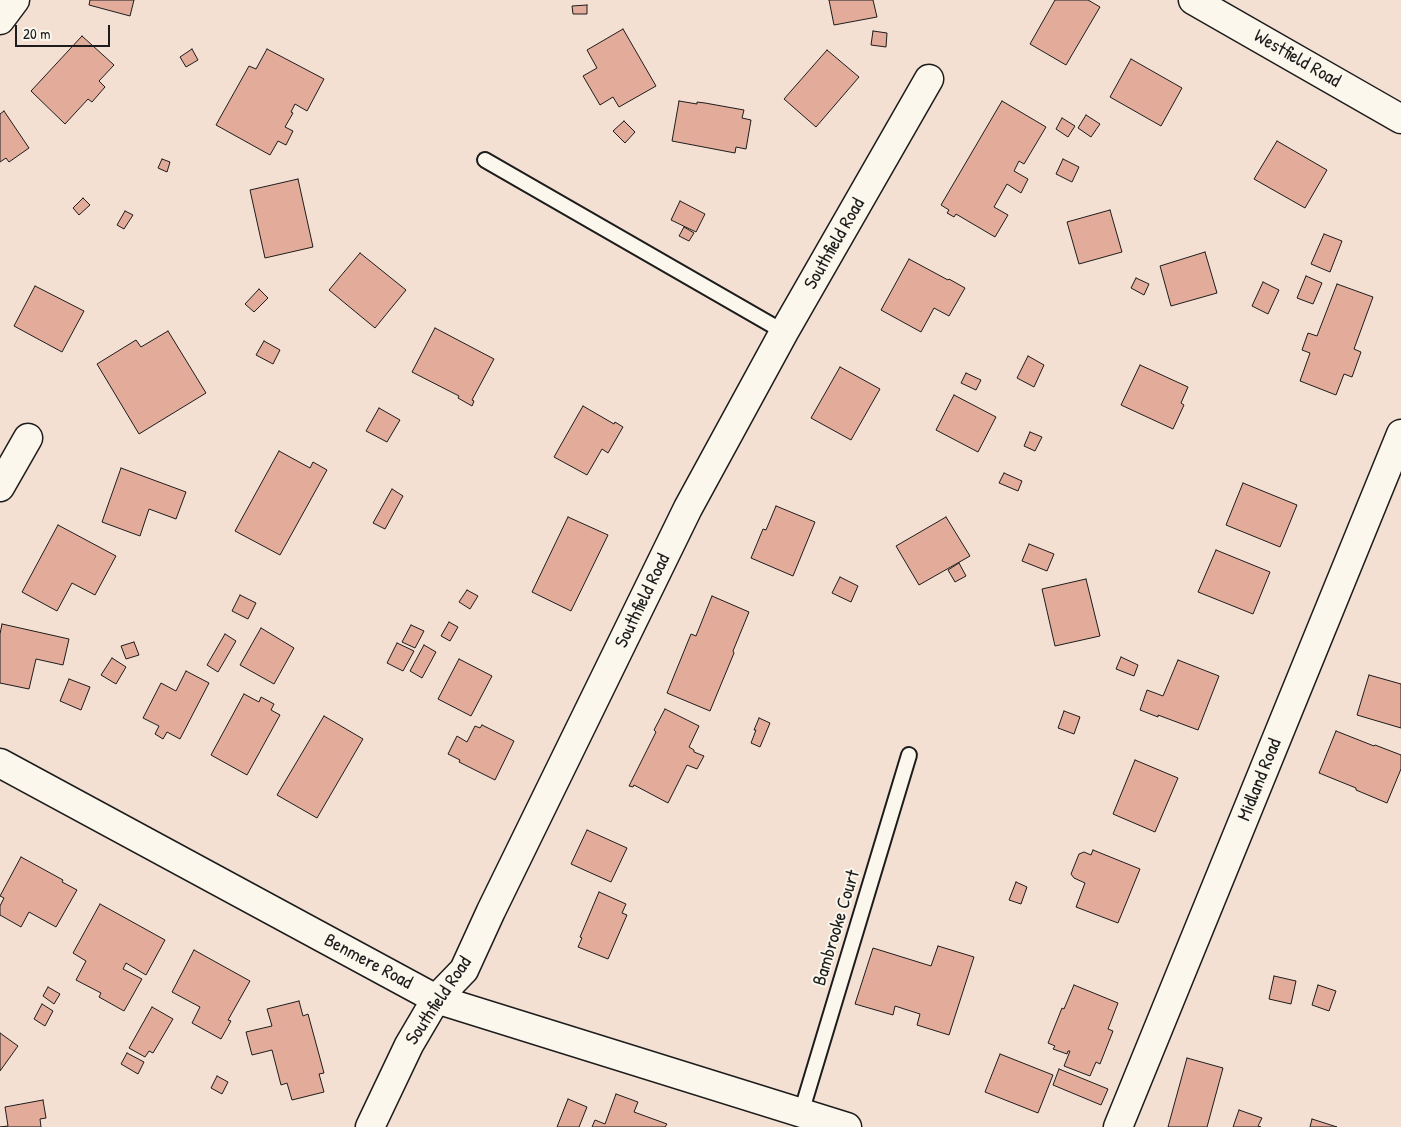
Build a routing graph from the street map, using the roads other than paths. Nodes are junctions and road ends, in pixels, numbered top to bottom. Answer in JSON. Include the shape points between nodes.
{"nodes":[{"id":1,"x":15,"y":0,"type":"edge"},
{"id":2,"x":1193,"y":0,"type":"edge"},
{"id":3,"x":0,"y":20,"type":"edge"},
{"id":4,"x":929,"y":80,"type":"dead end"},
{"id":5,"x":1401,"y":119,"type":"edge"},
{"id":6,"x":484,"y":160,"type":"dead end"},
{"id":7,"x":784,"y":332,"type":"junction"},
{"id":8,"x":1401,"y":434,"type":"edge"},
{"id":9,"x":28,"y":438,"type":"dead end"},
{"id":10,"x":0,"y":488,"type":"edge"},
{"id":11,"x":909,"y":755,"type":"dead end"},
{"id":12,"x":0,"y":763,"type":"edge"},
{"id":13,"x":436,"y":1000,"type":"junction"},
{"id":14,"x":801,"y":1113,"type":"junction"},
{"id":15,"x":370,"y":1127,"type":"edge"},
{"id":16,"x":847,"y":1127,"type":"edge"},
{"id":17,"x":1118,"y":1127,"type":"edge"}],
"edges":[{"from":1,"to":3,"type":"street"},
{"from":2,"to":5,"type":"street","name":"Westfield Road"},
{"from":4,"to":7,"type":"street","name":"Southfield Road"},
{"from":6,"to":7,"type":"lane"},
{"from":7,"to":13,"type":"street","name":"Southfield Road","via":[[688,508],[464,970]]},
{"from":8,"to":17,"type":"street","name":"Midland Road"},
{"from":9,"to":10,"type":"street"},
{"from":11,"to":14,"type":"lane","name":"Bambrooke Court"},
{"from":12,"to":13,"type":"street","name":"Benmere Road"},
{"from":13,"to":14,"type":"street","name":"Benmere Road"},
{"from":13,"to":15,"type":"street","name":"Southfield Road","via":[[409,1045]]},
{"from":14,"to":16,"type":"street","name":"Benmere Road"}]}
